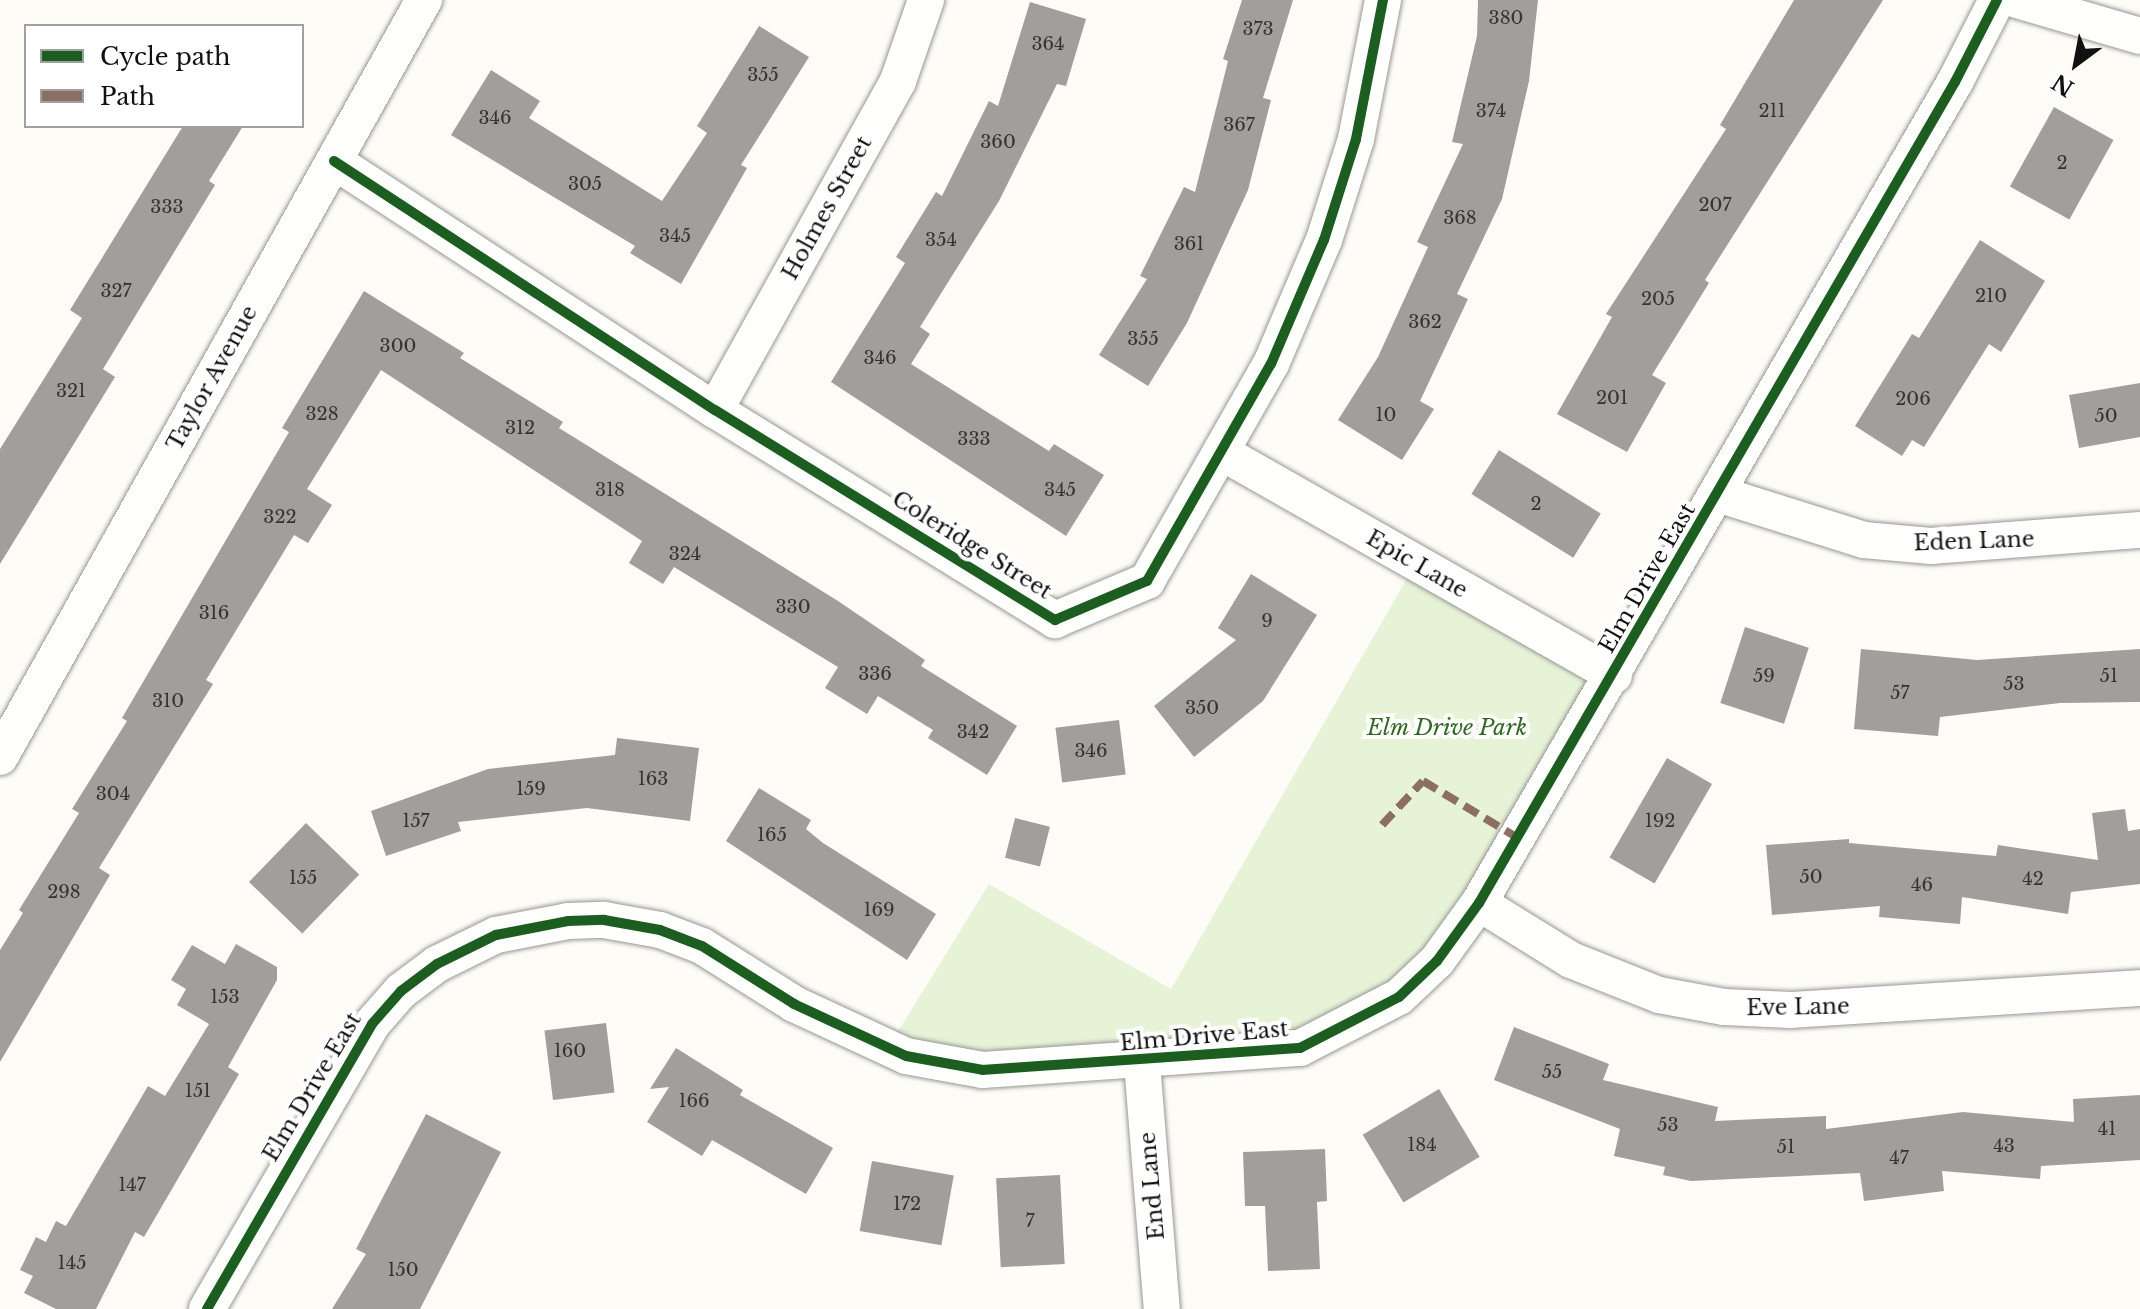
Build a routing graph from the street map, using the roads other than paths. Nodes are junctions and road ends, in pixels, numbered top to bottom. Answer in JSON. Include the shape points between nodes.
{"nodes":[{"id":1,"x":424,"y":0,"type":"edge"},
{"id":2,"x":926,"y":0,"type":"edge"},
{"id":3,"x":1383,"y":0,"type":"edge"},
{"id":4,"x":1997,"y":0,"type":"edge"},
{"id":5,"x":2017,"y":0,"type":"edge"},
{"id":6,"x":2140,"y":36,"type":"edge"},
{"id":7,"x":334,"y":161,"type":"junction"},
{"id":8,"x":715,"y":410,"type":"junction"},
{"id":9,"x":1221,"y":452,"type":"junction"},
{"id":10,"x":1718,"y":494,"type":"junction"},
{"id":11,"x":2140,"y":530,"type":"edge"},
{"id":12,"x":1614,"y":675,"type":"junction"},
{"id":13,"x":0,"y":757,"type":"edge"},
{"id":14,"x":1479,"y":903,"type":"junction"},
{"id":15,"x":2140,"y":988,"type":"edge"},
{"id":16,"x":1142,"y":1063,"type":"junction"},
{"id":17,"x":207,"y":1309,"type":"edge"},
{"id":18,"x":1162,"y":1309,"type":"edge"}],
"edges":[{"from":1,"to":7,"type":"street","name":"Taylor Avenue"},
{"from":2,"to":8,"type":"street","name":"Holmes Street","via":[[898,81]]},
{"from":3,"to":9,"type":"street","name":"Coleridge Street","via":[[1356,139],[1324,240],[1271,364]]},
{"from":4,"to":10,"type":"street","name":"Elm Drive East"},
{"from":5,"to":6,"type":"street"},
{"from":7,"to":8,"type":"street","name":"Coleridge Street"},
{"from":7,"to":13,"type":"street","name":"Taylor Avenue"},
{"from":8,"to":9,"type":"street","name":"Coleridge Street","via":[[1055,620],[1147,581]]},
{"from":9,"to":12,"type":"street","name":"Epic Lane"},
{"from":10,"to":11,"type":"street","name":"Eden Lane","via":[[1864,540],[1931,546]]},
{"from":10,"to":12,"type":"street","name":"Elm Drive East"},
{"from":12,"to":14,"type":"street","name":"Elm Drive East"},
{"from":14,"to":15,"type":"street","name":"Eve Lane","via":[[1571,960],[1659,995],[1724,1007],[1791,1010]]},
{"from":14,"to":16,"type":"street","name":"Elm Drive East","via":[[1437,961],[1399,997],[1359,1022],[1300,1048]]},
{"from":16,"to":17,"type":"street","name":"Elm Drive East","via":[[983,1070],[906,1056],[794,1004],[702,946],[660,930],[604,920],[568,921],[496,935],[437,964],[401,991],[372,1024]]},
{"from":16,"to":18,"type":"street","name":"End Lane"}]}
